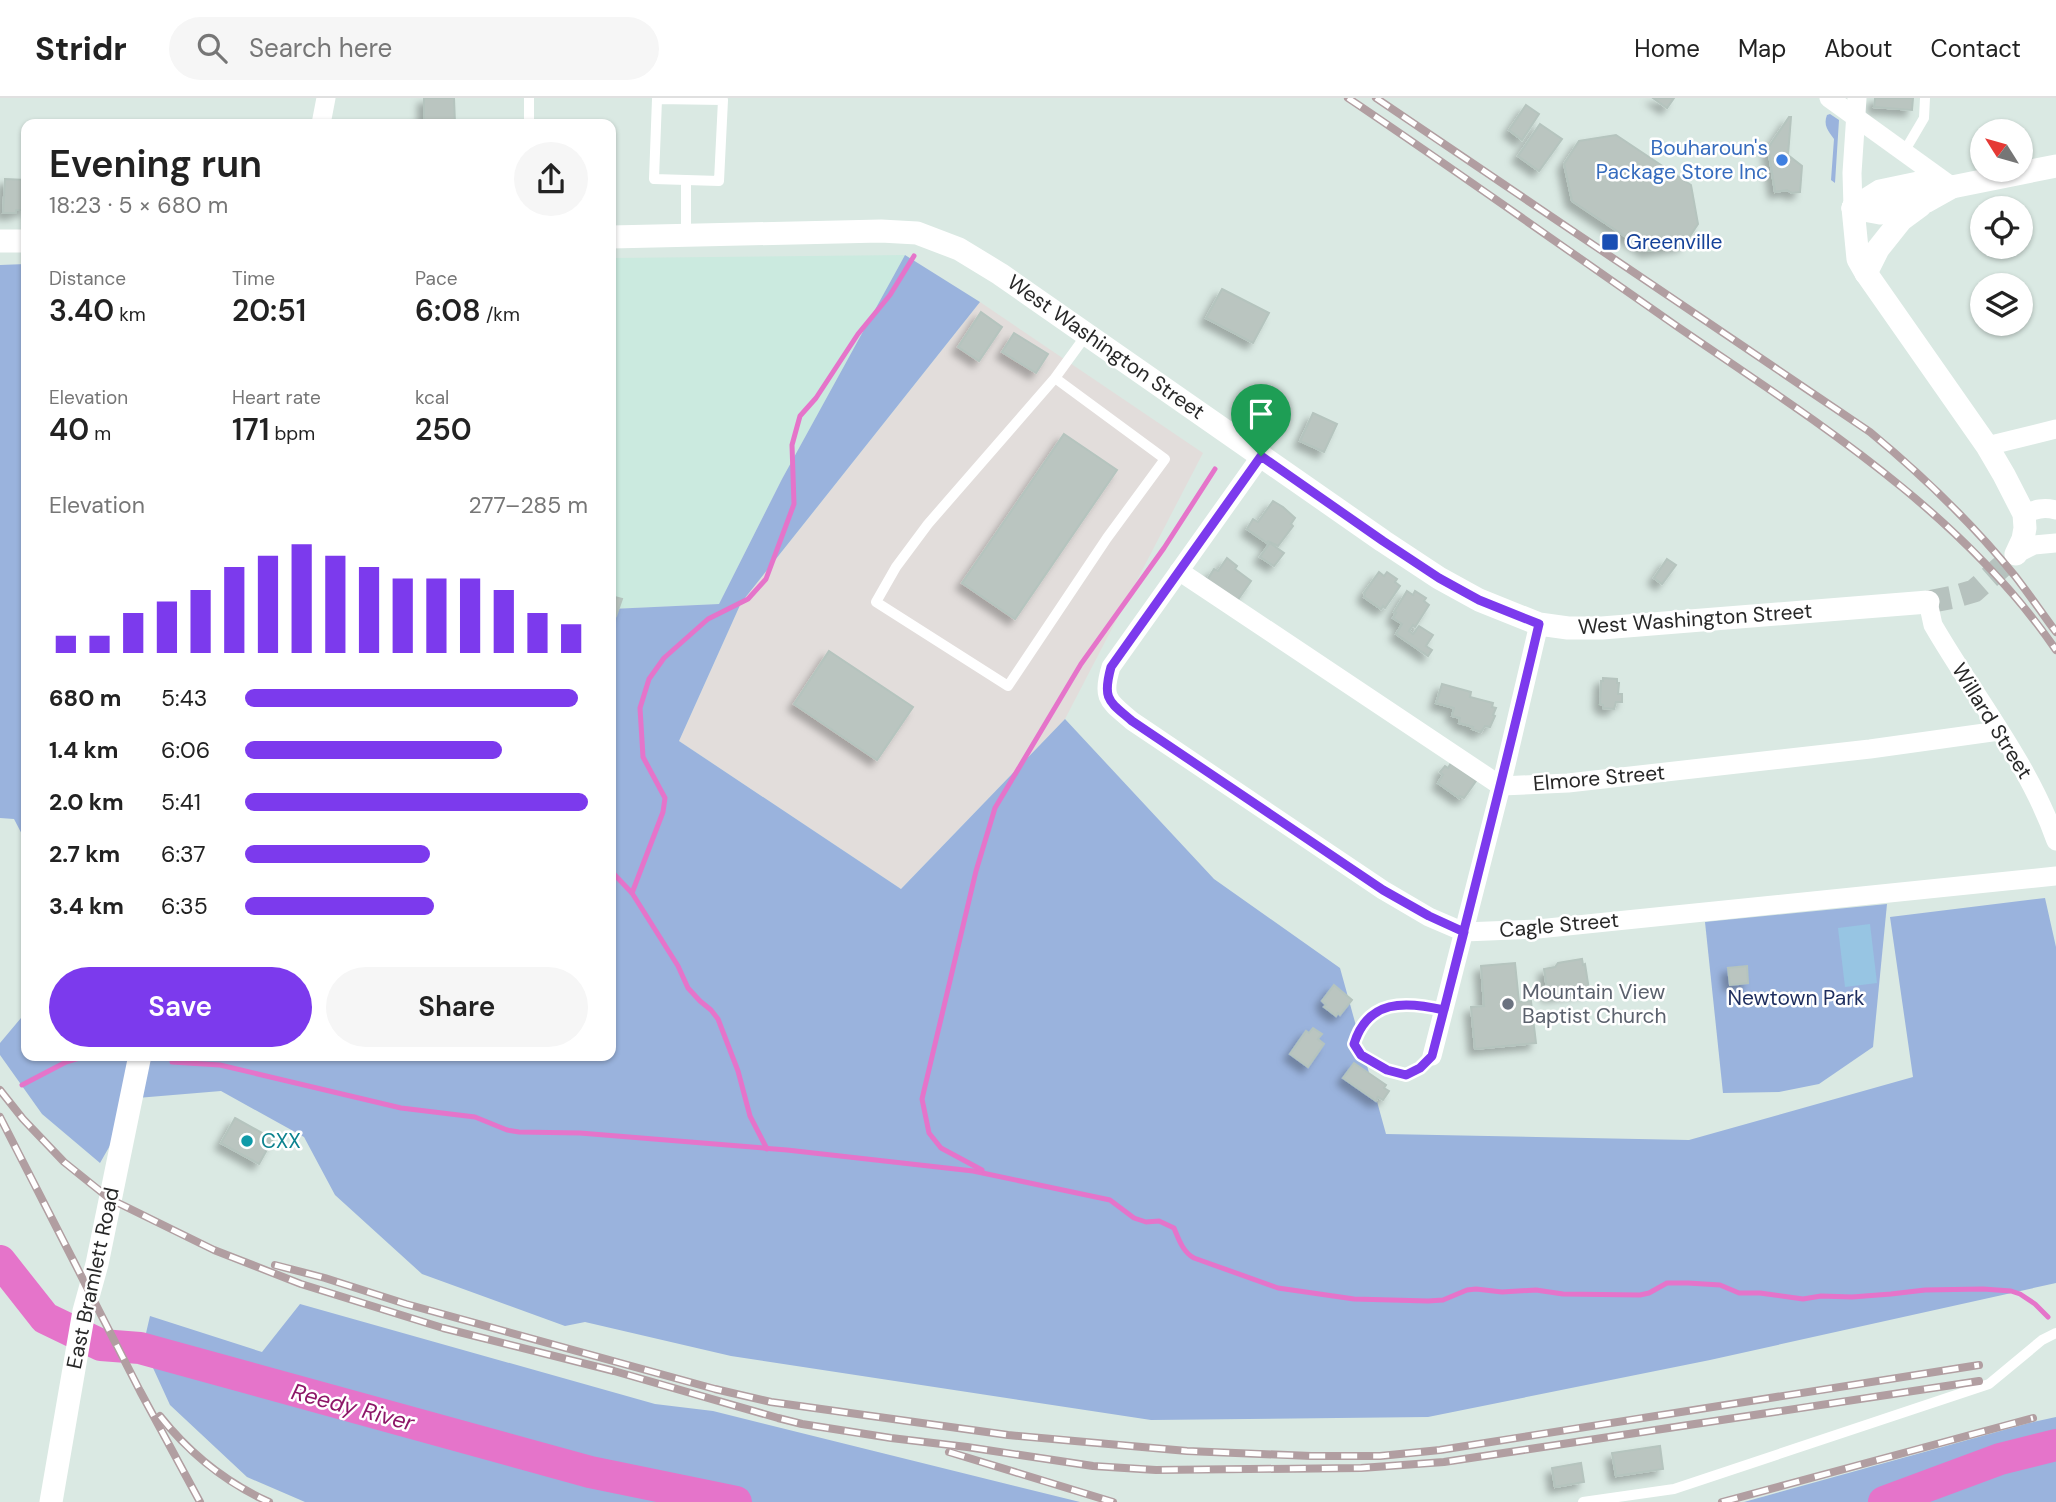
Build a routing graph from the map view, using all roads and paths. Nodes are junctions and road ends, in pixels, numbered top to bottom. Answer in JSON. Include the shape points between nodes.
{"nodes":[{"id":1,"x":326,"y":98,"type":"edge"},
{"id":2,"x":529,"y":98,"type":"edge"},
{"id":3,"x":1829,"y":98,"type":"edge"},
{"id":4,"x":1925,"y":98,"type":"edge"},
{"id":5,"x":1857,"y":107,"type":"edge"},
{"id":6,"x":322,"y":119,"type":"edge"},
{"id":7,"x":529,"y":119,"type":"edge"},
{"id":8,"x":1904,"y":152,"type":"junction"},
{"id":9,"x":2056,"y":166,"type":"edge"},
{"id":10,"x":686,"y":180,"type":"junction"},
{"id":11,"x":1952,"y":187,"type":"junction"},
{"id":12,"x":1927,"y":201,"type":"junction"},
{"id":13,"x":1853,"y":208,"type":"junction"},
{"id":14,"x":616,"y":237,"type":"edge"},
{"id":15,"x":685,"y":237,"type":"junction"},
{"id":16,"x":0,"y":241,"type":"edge"},
{"id":17,"x":21,"y":241,"type":"edge"},
{"id":18,"x":1866,"y":273,"type":"junction"},
{"id":19,"x":1087,"y":333,"type":"junction"},
{"id":20,"x":1055,"y":378,"type":"junction"},
{"id":21,"x":2056,"y":429,"type":"edge"},
{"id":22,"x":1987,"y":446,"type":"junction"},
{"id":23,"x":1261,"y":456,"type":"junction"},
{"id":24,"x":2056,"y":510,"type":"edge"},
{"id":25,"x":2024,"y":514,"type":"junction"},
{"id":26,"x":2056,"y":543,"type":"edge"},
{"id":27,"x":2016,"y":554,"type":"joint"},
{"id":28,"x":1179,"y":570,"type":"junction"},
{"id":29,"x":1928,"y":602,"type":"joint"},
{"id":30,"x":1539,"y":624,"type":"junction"},
{"id":31,"x":1999,"y":731,"type":"junction"},
{"id":32,"x":1501,"y":786,"type":"junction"},
{"id":33,"x":2056,"y":841,"type":"edge"},
{"id":34,"x":2056,"y":876,"type":"edge"},
{"id":35,"x":1464,"y":932,"type":"junction"},
{"id":36,"x":1444,"y":1010,"type":"junction"},
{"id":37,"x":1432,"y":1056,"type":"joint"},
{"id":38,"x":139,"y":1061,"type":"edge"},
{"id":39,"x":2056,"y":1333,"type":"edge"},
{"id":40,"x":51,"y":1502,"type":"edge"},
{"id":41,"x":1583,"y":1502,"type":"edge"}],
"edges":[{"from":1,"to":6,"type":"street"},
{"from":2,"to":7,"type":"lane"},
{"from":3,"to":5,"type":"street"},
{"from":4,"to":8,"type":"lane","via":[[1924,118]]},
{"from":5,"to":8,"type":"street"},
{"from":5,"to":13,"type":"street"},
{"from":8,"to":11,"type":"street"},
{"from":9,"to":11,"type":"street"},
{"from":10,"to":10,"type":"lane","via":[[654,179],[657,99],[723,100],[719,181]]},
{"from":10,"to":15,"type":"lane"},
{"from":11,"to":12,"type":"street"},
{"from":11,"to":13,"type":"street","via":[[1923,182],[1880,191]]},
{"from":12,"to":13,"type":"street","via":[[1880,213]]},
{"from":12,"to":18,"type":"street","via":[[1901,220]]},
{"from":13,"to":18,"type":"street","via":[[1858,259]]},
{"from":14,"to":15,"type":"street","name":"West Washington Street"},
{"from":15,"to":19,"type":"street","name":"West Washington Street","via":[[917,233],[979,261]]},
{"from":16,"to":17,"type":"street"},
{"from":18,"to":22,"type":"street"},
{"from":19,"to":20,"type":"lane"},
{"from":19,"to":23,"type":"street","name":"West Washington Street"},
{"from":20,"to":20,"type":"lane","via":[[929,524],[876,602],[1008,685],[1165,459]]},
{"from":21,"to":22,"type":"street"},
{"from":22,"to":25,"type":"street"},
{"from":23,"to":28,"type":"street"},
{"from":23,"to":30,"type":"street","name":"West Washington Street","via":[[1439,578]]},
{"from":24,"to":25,"type":"street","via":[[2035,509]]},
{"from":25,"to":27,"type":"street","via":[[2023,539]]},
{"from":26,"to":27,"type":"street","via":[[2034,545]]},
{"from":28,"to":32,"type":"street"},
{"from":28,"to":35,"type":"street","name":"Cagle Street","via":[[1111,667],[1106,691],[1111,702],[1132,721],[1383,890]]},
{"from":29,"to":30,"type":"street","name":"West Washington Street","via":[[1602,628]]},
{"from":29,"to":31,"type":"street","name":"Willard Street","via":[[1933,625]]},
{"from":30,"to":32,"type":"street"},
{"from":31,"to":32,"type":"street","name":"Elmore Street","via":[[1568,783]]},
{"from":31,"to":33,"type":"street","name":"Willard Street"},
{"from":32,"to":35,"type":"street"},
{"from":34,"to":35,"type":"street","name":"Cagle Street","via":[[1538,929]]},
{"from":35,"to":36,"type":"street"},
{"from":36,"to":37,"type":"street"},
{"from":36,"to":37,"type":"lane","via":[[1405,1004],[1387,1007],[1366,1020],[1354,1044],[1361,1055],[1406,1075]]},
{"from":38,"to":40,"type":"street","name":"East Bramlett Road","via":[[84,1311]]},
{"from":39,"to":41,"type":"lane","via":[[1989,1384],[1674,1489]]}]}
